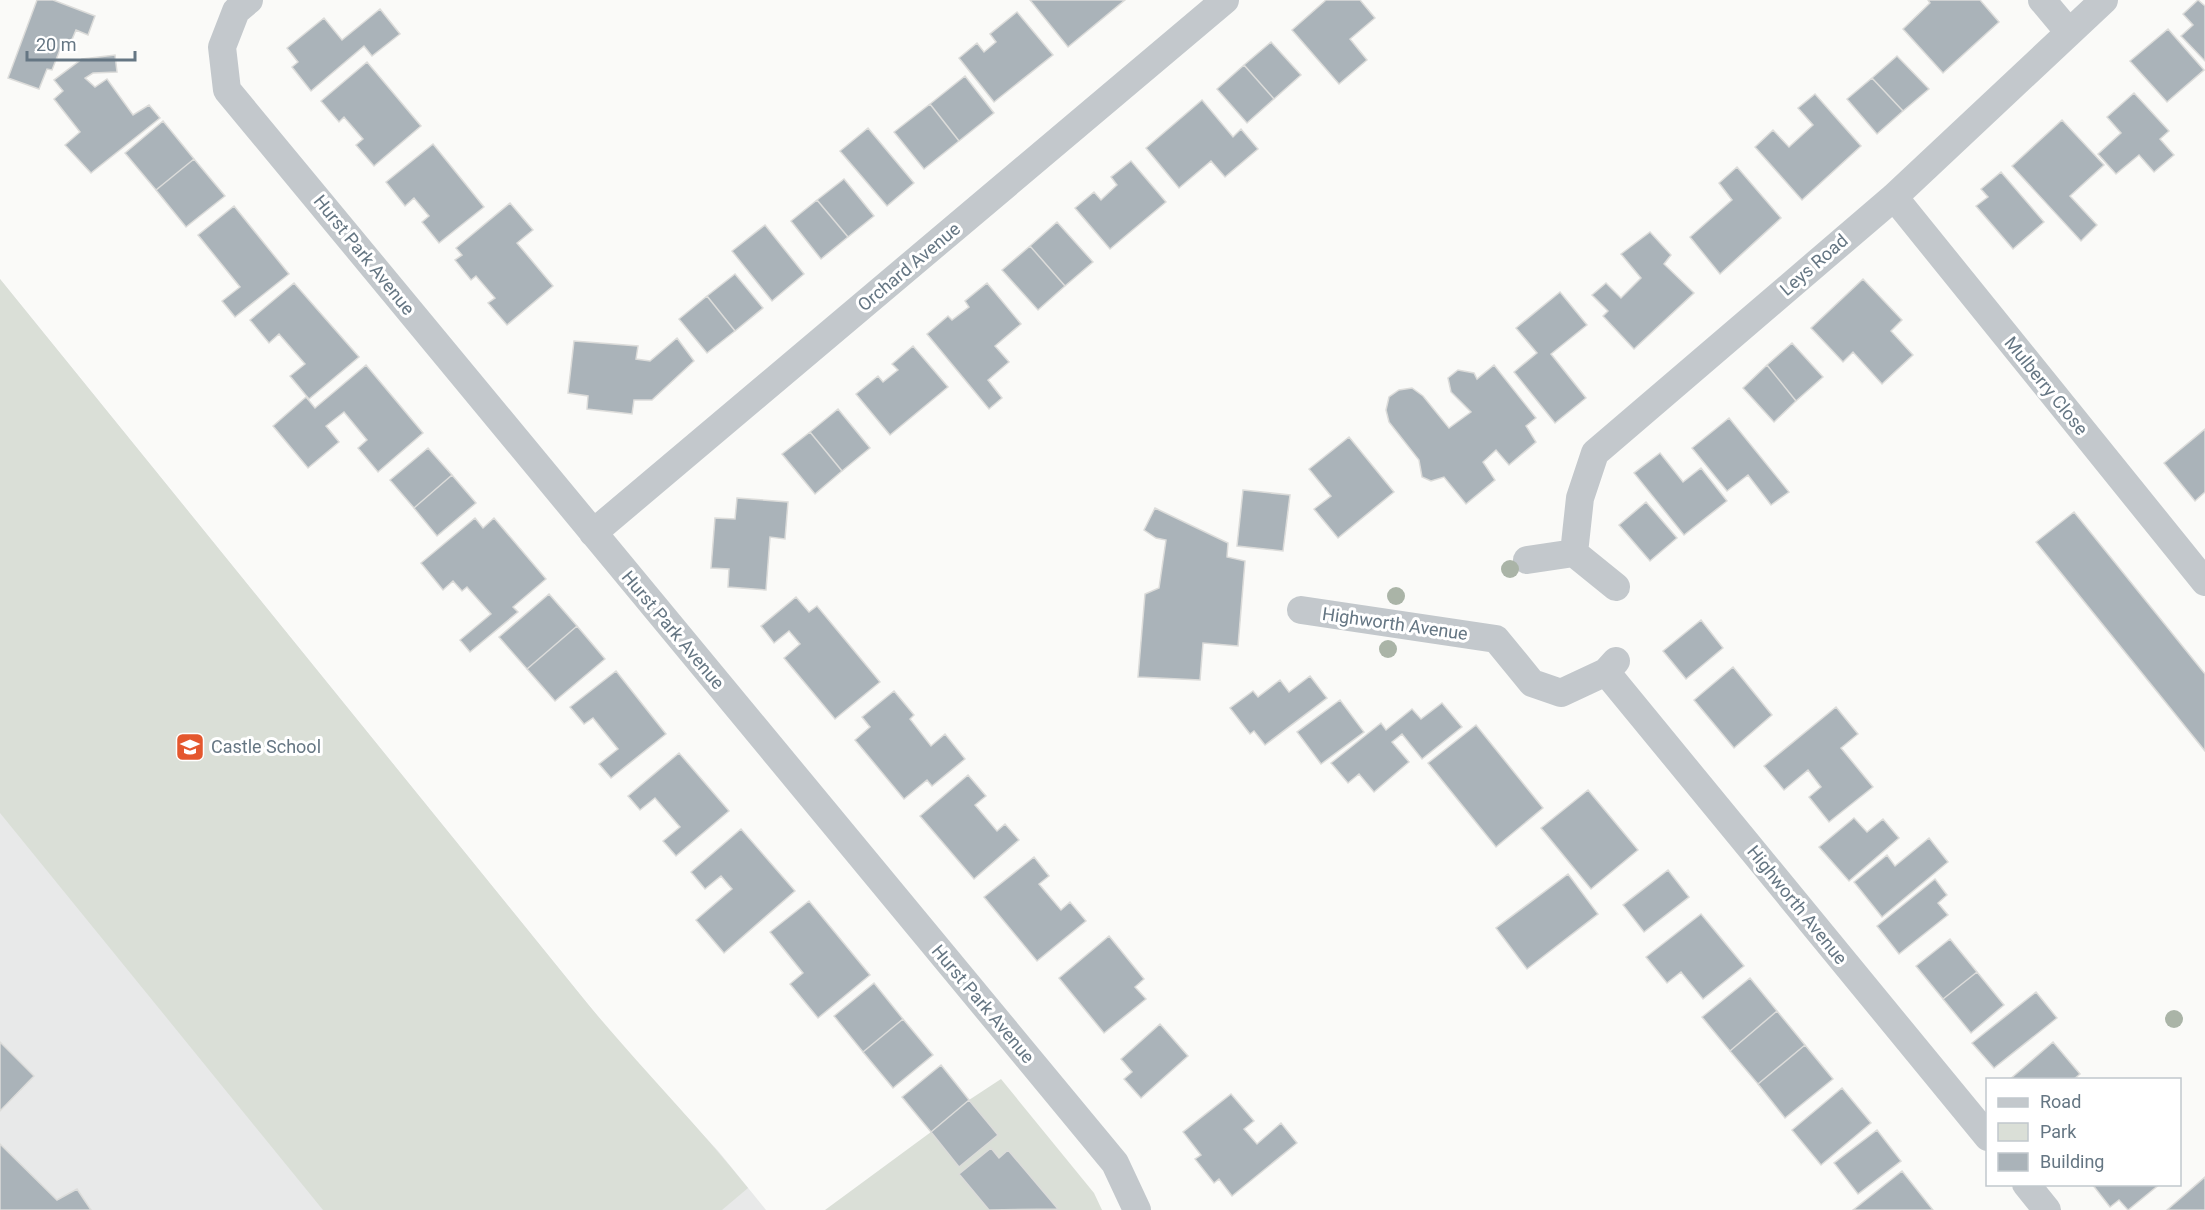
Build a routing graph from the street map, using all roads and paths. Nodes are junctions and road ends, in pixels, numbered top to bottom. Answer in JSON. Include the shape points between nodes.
{"nodes":[{"id":1,"x":249,"y":0,"type":"edge"},
{"id":2,"x":1225,"y":0,"type":"edge"},
{"id":3,"x":2042,"y":0,"type":"edge"},
{"id":4,"x":2104,"y":0,"type":"edge"},
{"id":5,"x":2068,"y":31,"type":"junction"},
{"id":6,"x":1894,"y":197,"type":"junction"},
{"id":7,"x":592,"y":533,"type":"junction"},
{"id":8,"x":1574,"y":553,"type":"junction"},
{"id":9,"x":1527,"y":560,"type":"dead end"},
{"id":10,"x":2203,"y":576,"type":"edge"},
{"id":11,"x":1616,"y":587,"type":"dead end"},
{"id":12,"x":1301,"y":610,"type":"dead end"},
{"id":13,"x":1986,"y":1135,"type":"edge"},
{"id":14,"x":2027,"y":1186,"type":"edge"},
{"id":15,"x":1137,"y":1210,"type":"edge"},
{"id":16,"x":2047,"y":1210,"type":"edge"}],
"edges":[{"from":1,"to":7,"type":"street","name":"Hurst Park Avenue","via":[[236,11],[222,47],[227,90]]},
{"from":2,"to":7,"type":"street","name":"Orchard Avenue"},
{"from":3,"to":5,"type":"street"},
{"from":4,"to":5,"type":"street","name":"Leys Road"},
{"from":5,"to":6,"type":"street","name":"Leys Road"},
{"from":6,"to":8,"type":"street","name":"Leys Road","via":[[1595,453],[1580,498]]},
{"from":6,"to":10,"type":"street","name":"Mulberry Close"},
{"from":7,"to":15,"type":"street","name":"Hurst Park Avenue","via":[[1115,1163]]},
{"from":8,"to":9,"type":"street"},
{"from":8,"to":11,"type":"street"},
{"from":12,"to":13,"type":"street","name":"Highworth Avenue","via":[[1496,639],[1532,683],[1561,693],[1611,666]]},
{"from":14,"to":16,"type":"street"}]}
